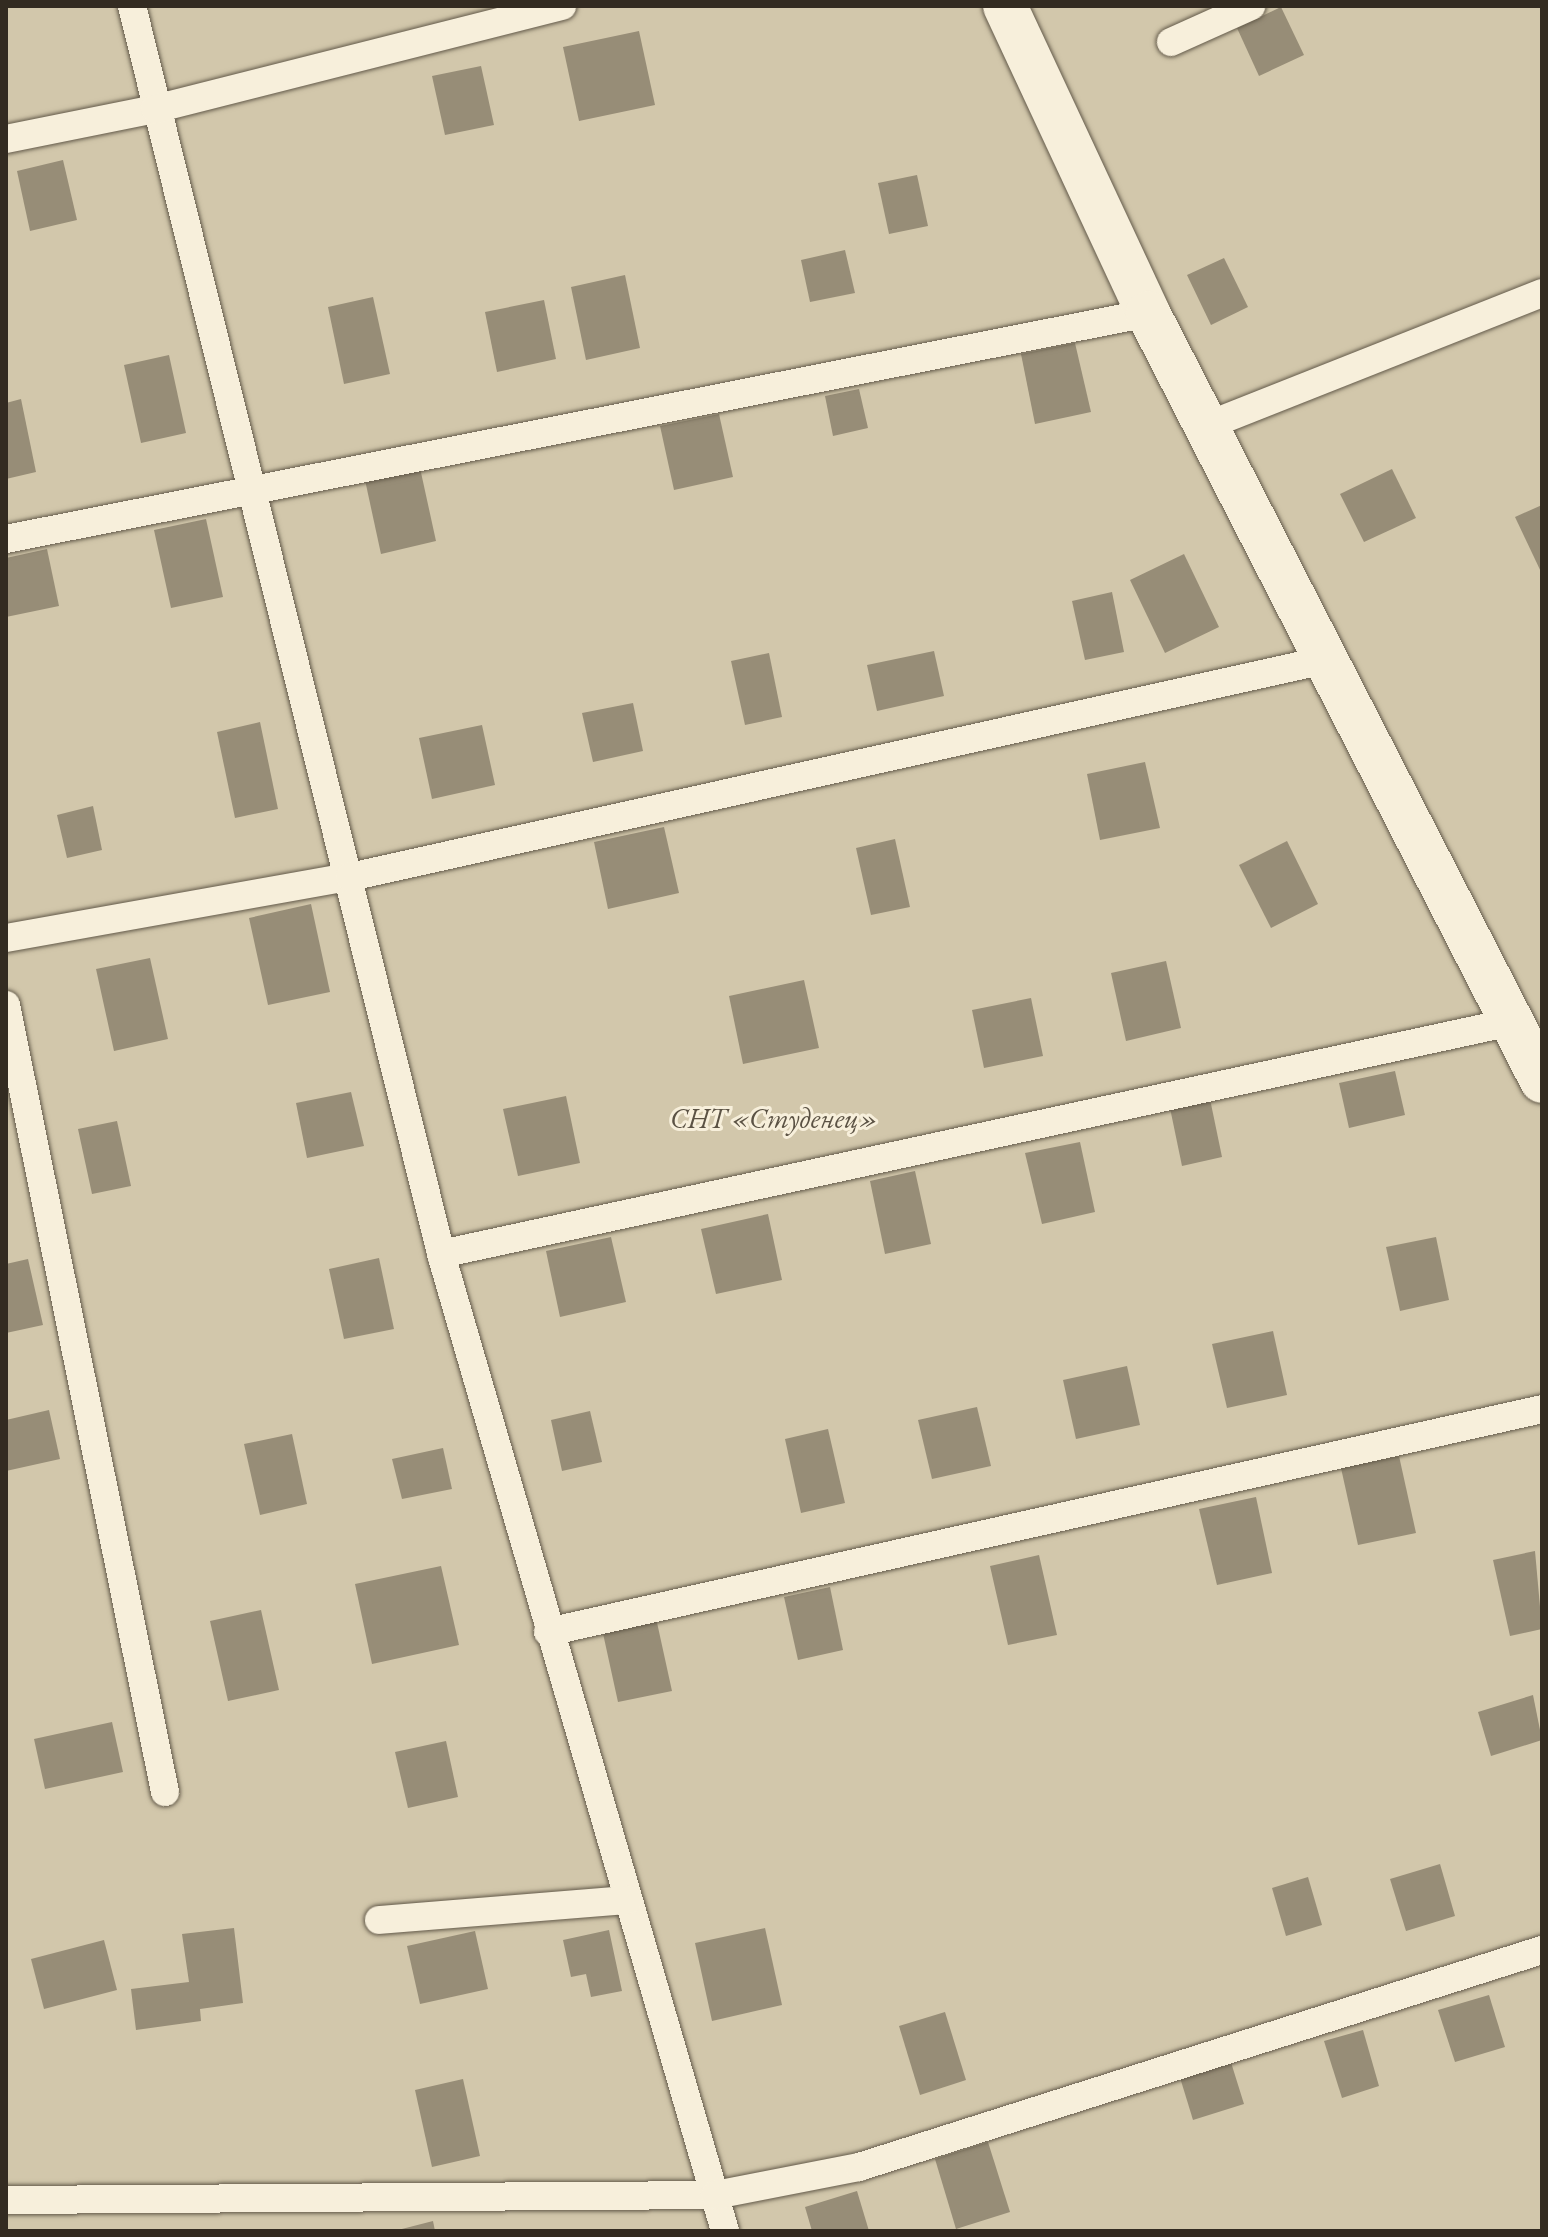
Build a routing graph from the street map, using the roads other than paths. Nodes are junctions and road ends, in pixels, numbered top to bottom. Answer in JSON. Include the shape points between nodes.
{"nodes":[{"id":1,"x":132,"y":6,"type":"edge"},
{"id":2,"x":562,"y":6,"type":"edge"},
{"id":3,"x":1005,"y":6,"type":"edge"},
{"id":4,"x":1251,"y":6,"type":"edge"},
{"id":5,"x":1171,"y":42,"type":"dead end"},
{"id":6,"x":155,"y":109,"type":"junction"},
{"id":7,"x":6,"y":139,"type":"edge"},
{"id":8,"x":1542,"y":293,"type":"edge"},
{"id":9,"x":1148,"y":313,"type":"junction"},
{"id":10,"x":1206,"y":426,"type":"junction"},
{"id":11,"x":251,"y":491,"type":"junction"},
{"id":12,"x":6,"y":539,"type":"edge"},
{"id":13,"x":1325,"y":660,"type":"junction"},
{"id":14,"x":350,"y":877,"type":"junction"},
{"id":15,"x":6,"y":938,"type":"edge"},
{"id":16,"x":6,"y":1005,"type":"edge"},
{"id":17,"x":1511,"y":1022,"type":"junction"},
{"id":18,"x":1542,"y":1081,"type":"edge"},
{"id":19,"x":441,"y":1254,"type":"junction"},
{"id":20,"x":1542,"y":1409,"type":"edge"},
{"id":21,"x":548,"y":1632,"type":"junction"},
{"id":22,"x":165,"y":1792,"type":"dead end"},
{"id":23,"x":628,"y":1900,"type":"junction"},
{"id":24,"x":379,"y":1920,"type":"dead end"},
{"id":25,"x":1542,"y":1950,"type":"edge"},
{"id":26,"x":715,"y":2195,"type":"junction"},
{"id":27,"x":6,"y":2200,"type":"edge"},
{"id":28,"x":725,"y":2231,"type":"edge"}],
"edges":[{"from":1,"to":6,"type":"lane"},
{"from":2,"to":6,"type":"lane"},
{"from":3,"to":9,"type":"street"},
{"from":4,"to":5,"type":"lane"},
{"from":6,"to":7,"type":"lane"},
{"from":6,"to":11,"type":"lane"},
{"from":8,"to":10,"type":"lane"},
{"from":9,"to":10,"type":"street"},
{"from":9,"to":11,"type":"lane"},
{"from":10,"to":13,"type":"street"},
{"from":11,"to":12,"type":"lane"},
{"from":11,"to":14,"type":"lane"},
{"from":13,"to":14,"type":"lane"},
{"from":13,"to":17,"type":"street"},
{"from":14,"to":15,"type":"lane"},
{"from":14,"to":19,"type":"lane"},
{"from":16,"to":22,"type":"lane"},
{"from":17,"to":18,"type":"street"},
{"from":17,"to":19,"type":"lane"},
{"from":19,"to":21,"type":"lane"},
{"from":20,"to":21,"type":"lane"},
{"from":21,"to":23,"type":"lane"},
{"from":23,"to":24,"type":"lane"},
{"from":23,"to":26,"type":"lane"},
{"from":25,"to":26,"type":"lane","via":[[859,2167]]},
{"from":26,"to":27,"type":"lane"},
{"from":26,"to":28,"type":"lane"}]}
